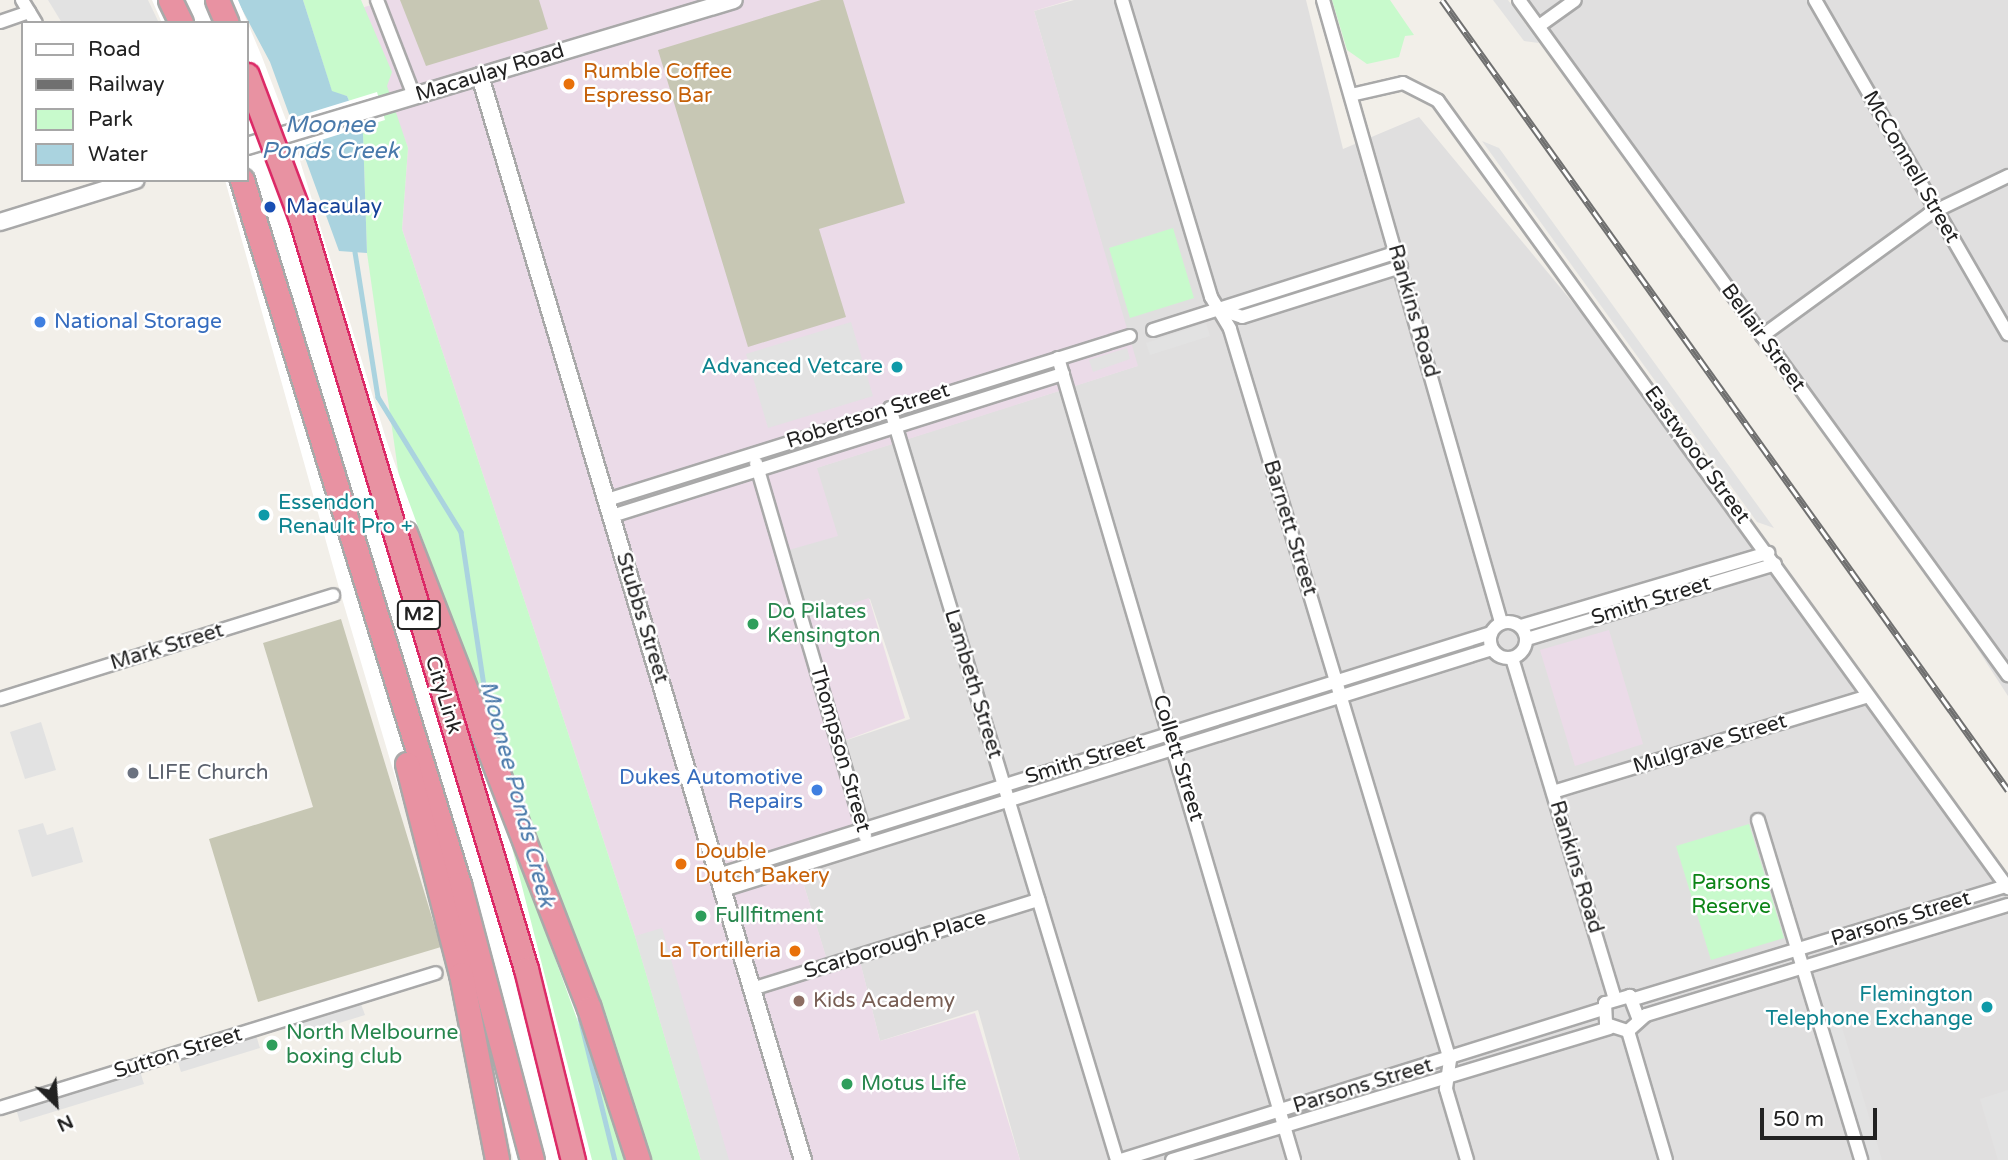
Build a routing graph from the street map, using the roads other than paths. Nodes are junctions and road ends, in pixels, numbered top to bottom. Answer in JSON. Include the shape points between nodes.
{"nodes":[{"id":1,"x":22,"y":0,"type":"edge"},
{"id":2,"x":170,"y":0,"type":"edge"},
{"id":3,"x":217,"y":0,"type":"edge"},
{"id":4,"x":377,"y":0,"type":"edge"},
{"id":5,"x":734,"y":0,"type":"edge"},
{"id":6,"x":1122,"y":0,"type":"edge"},
{"id":7,"x":1323,"y":0,"type":"edge"},
{"id":8,"x":1519,"y":0,"type":"edge"},
{"id":9,"x":1575,"y":0,"type":"edge"},
{"id":10,"x":1815,"y":0,"type":"edge"},
{"id":11,"x":33,"y":17,"type":"edge"},
{"id":12,"x":180,"y":21,"type":"edge"},
{"id":13,"x":226,"y":21,"type":"edge"},
{"id":14,"x":0,"y":23,"type":"edge"},
{"id":15,"x":1539,"y":26,"type":"junction"},
{"id":16,"x":480,"y":76,"type":"junction"},
{"id":17,"x":248,"y":78,"type":"edge"},
{"id":18,"x":1352,"y":95,"type":"junction"},
{"id":19,"x":414,"y":96,"type":"junction"},
{"id":20,"x":248,"y":146,"type":"edge"},
{"id":21,"x":2008,"y":176,"type":"edge"},
{"id":22,"x":129,"y":182,"type":"edge"},
{"id":23,"x":243,"y":182,"type":"edge"},
{"id":24,"x":1936,"y":210,"type":"junction"},
{"id":25,"x":0,"y":222,"type":"edge"},
{"id":26,"x":1397,"y":252,"type":"junction"},
{"id":27,"x":1401,"y":267,"type":"junction"},
{"id":28,"x":1222,"y":310,"type":"junction"},
{"id":29,"x":1153,"y":330,"type":"dead end"},
{"id":30,"x":2008,"y":334,"type":"edge"},
{"id":31,"x":1130,"y":336,"type":"dead end"},
{"id":32,"x":1762,"y":336,"type":"junction"},
{"id":33,"x":1058,"y":358,"type":"junction"},
{"id":34,"x":1063,"y":374,"type":"junction"},
{"id":35,"x":890,"y":408,"type":"junction"},
{"id":36,"x":895,"y":428,"type":"junction"},
{"id":37,"x":365,"y":432,"type":"junction"},
{"id":38,"x":753,"y":453,"type":"junction"},
{"id":39,"x":758,"y":471,"type":"junction"},
{"id":40,"x":607,"y":500,"type":"junction"},
{"id":41,"x":612,"y":516,"type":"junction"},
{"id":42,"x":1771,"y":558,"type":"junction"},
{"id":43,"x":362,"y":569,"type":"junction"},
{"id":44,"x":333,"y":595,"type":"dead end"},
{"id":45,"x":1501,"y":622,"type":"junction"},
{"id":46,"x":1521,"y":626,"type":"junction"},
{"id":47,"x":1491,"y":633,"type":"junction"},
{"id":48,"x":1527,"y":639,"type":"junction"},
{"id":49,"x":1492,"y":649,"type":"junction"},
{"id":50,"x":1512,"y":658,"type":"junction"},
{"id":51,"x":2004,"y":658,"type":"edge"},
{"id":52,"x":2008,"y":675,"type":"edge"},
{"id":53,"x":1336,"y":682,"type":"junction"},
{"id":54,"x":1340,"y":696,"type":"junction"},
{"id":55,"x":1868,"y":696,"type":"junction"},
{"id":56,"x":0,"y":699,"type":"edge"},
{"id":57,"x":1171,"y":733,"type":"junction"},
{"id":58,"x":1175,"y":748,"type":"junction"},
{"id":59,"x":1004,"y":785,"type":"junction"},
{"id":60,"x":1553,"y":792,"type":"junction"},
{"id":61,"x":1008,"y":800,"type":"junction"},
{"id":62,"x":1758,"y":820,"type":"dead end"},
{"id":63,"x":863,"y":829,"type":"junction"},
{"id":64,"x":867,"y":844,"type":"junction"},
{"id":65,"x":720,"y":882,"type":"junction"},
{"id":66,"x":2007,"y":887,"type":"edge"},
{"id":67,"x":1038,"y":900,"type":"junction"},
{"id":68,"x":2008,"y":905,"type":"edge"},
{"id":69,"x":1798,"y":951,"type":"junction"},
{"id":70,"x":1802,"y":968,"type":"junction"},
{"id":71,"x":436,"y":973,"type":"dead end"},
{"id":72,"x":752,"y":989,"type":"junction"},
{"id":73,"x":1614,"y":995,"type":"junction"},
{"id":74,"x":1634,"y":999,"type":"junction"},
{"id":75,"x":1603,"y":1009,"type":"junction"},
{"id":76,"x":1639,"y":1020,"type":"junction"},
{"id":77,"x":1610,"y":1028,"type":"junction"},
{"id":78,"x":1628,"y":1031,"type":"junction"},
{"id":79,"x":1450,"y":1060,"type":"junction"},
{"id":80,"x":1444,"y":1075,"type":"junction"},
{"id":81,"x":0,"y":1108,"type":"edge"},
{"id":82,"x":1284,"y":1110,"type":"junction"},
{"id":83,"x":1284,"y":1125,"type":"junction"},
{"id":84,"x":497,"y":1160,"type":"edge"},
{"id":85,"x":532,"y":1160,"type":"edge"},
{"id":86,"x":573,"y":1160,"type":"edge"},
{"id":87,"x":638,"y":1160,"type":"edge"},
{"id":88,"x":803,"y":1160,"type":"edge"},
{"id":89,"x":1119,"y":1160,"type":"edge"},
{"id":90,"x":1172,"y":1160,"type":"edge"},
{"id":91,"x":1294,"y":1160,"type":"edge"},
{"id":92,"x":1467,"y":1160,"type":"edge"},
{"id":93,"x":1666,"y":1160,"type":"edge"},
{"id":94,"x":1861,"y":1160,"type":"edge"}],
"edges":[{"from":1,"to":11,"type":"street"},
{"from":2,"to":12,"type":"highway"},
{"from":3,"to":13,"type":"highway"},
{"from":4,"to":19,"type":"street"},
{"from":5,"to":16,"type":"street","name":"Macaulay Road"},
{"from":6,"to":28,"type":"street","name":"Barnett Street","via":[[1211,297]]},
{"from":7,"to":18,"type":"street","name":"Rankins Road"},
{"from":8,"to":15,"type":"street","name":"Bellair Street"},
{"from":9,"to":15,"type":"street"},
{"from":10,"to":24,"type":"street","name":"McConnell Street"},
{"from":11,"to":14,"type":"street"},
{"from":15,"to":32,"type":"street","name":"Bellair Street"},
{"from":16,"to":19,"type":"street","name":"Macaulay Road"},
{"from":16,"to":40,"type":"street","name":"Stubbs Street"},
{"from":17,"to":37,"type":"highway","name":"CityLink","number":"M2","bridge":true,"via":[[301,219]]},
{"from":18,"to":26,"type":"street","name":"Rankins Road"},
{"from":18,"to":42,"type":"street","name":"Eastwood Street","via":[[1403,83],[1438,101]]},
{"from":19,"to":20,"type":"street","name":"Macaulay Road"},
{"from":21,"to":24,"type":"street"},
{"from":22,"to":25,"type":"street"},
{"from":23,"to":43,"type":"highway","name":"CityLink","number":"M2"},
{"from":24,"to":30,"type":"street","name":"McConnell Street"},
{"from":24,"to":32,"type":"street"},
{"from":26,"to":27,"type":"street","name":"Rankins Road"},
{"from":26,"to":28,"type":"street"},
{"from":27,"to":28,"type":"street","via":[[1242,317]]},
{"from":27,"to":45,"type":"street","name":"Rankins Road"},
{"from":28,"to":29,"type":"street"},
{"from":28,"to":53,"type":"street","name":"Barnett Street"},
{"from":31,"to":33,"type":"street","name":"Robertson Street"},
{"from":32,"to":51,"type":"street","name":"Bellair Street"},
{"from":33,"to":34,"type":"street","name":"Collett Street"},
{"from":33,"to":35,"type":"street","name":"Robertson Street"},
{"from":34,"to":36,"type":"street","name":"Robertson Street"},
{"from":34,"to":57,"type":"street","name":"Collett Street"},
{"from":35,"to":36,"type":"street","name":"Lambeth Street"},
{"from":35,"to":38,"type":"street","name":"Robertson Street"},
{"from":36,"to":39,"type":"street","name":"Robertson Street"},
{"from":36,"to":59,"type":"street","name":"Lambeth Street"},
{"from":37,"to":86,"type":"highway","name":"CityLink","number":"M2","bridge":true,"via":[[526,969]]},
{"from":37,"to":87,"type":"highway","bridge":true,"via":[[584,996]]},
{"from":38,"to":39,"type":"street","name":"Thompson Street"},
{"from":38,"to":40,"type":"street","name":"Robertson Street"},
{"from":39,"to":41,"type":"street","name":"Robertson Street"},
{"from":39,"to":63,"type":"street","name":"Thompson Street"},
{"from":40,"to":41,"type":"street","name":"Stubbs Street"},
{"from":41,"to":65,"type":"street","name":"Stubbs Street"},
{"from":42,"to":46,"type":"street","name":"Smith Street"},
{"from":42,"to":48,"type":"street","name":"Smith Street"},
{"from":42,"to":55,"type":"street","name":"Eastwood Street"},
{"from":43,"to":84,"type":"highway","via":[[461,974]]},
{"from":43,"to":85,"type":"highway","name":"CityLink","number":"M2","via":[[511,1065]]},
{"from":44,"to":56,"type":"street","name":"Mark Street"},
{"from":45,"to":46,"type":"street"},
{"from":45,"to":47,"type":"street"},
{"from":46,"to":48,"type":"street"},
{"from":47,"to":49,"type":"street"},
{"from":47,"to":53,"type":"street","name":"Smith Street"},
{"from":48,"to":50,"type":"street"},
{"from":49,"to":50,"type":"street"},
{"from":49,"to":54,"type":"street","name":"Smith Street"},
{"from":50,"to":60,"type":"street","name":"Rankins Road"},
{"from":51,"to":52,"type":"street","name":"Bellair Street"},
{"from":53,"to":54,"type":"street","name":"Barnett Street"},
{"from":53,"to":57,"type":"street","name":"Smith Street"},
{"from":54,"to":58,"type":"street","name":"Smith Street"},
{"from":54,"to":79,"type":"street","name":"Barnett Street"},
{"from":55,"to":60,"type":"street","name":"Mulgrave Street"},
{"from":55,"to":66,"type":"street","name":"Eastwood Street"},
{"from":57,"to":58,"type":"street","name":"Collett Street"},
{"from":57,"to":59,"type":"street","name":"Smith Street"},
{"from":58,"to":61,"type":"street","name":"Smith Street"},
{"from":58,"to":82,"type":"street","name":"Collett Street"},
{"from":59,"to":61,"type":"street","name":"Lambeth Street"},
{"from":59,"to":63,"type":"street","name":"Smith Street"},
{"from":60,"to":73,"type":"street","name":"Rankins Road"},
{"from":61,"to":64,"type":"street","name":"Smith Street"},
{"from":61,"to":67,"type":"street","name":"Lambeth Street"},
{"from":62,"to":69,"type":"street"},
{"from":63,"to":64,"type":"street","name":"Thompson Street"},
{"from":63,"to":65,"type":"street","name":"Smith Street"},
{"from":64,"to":65,"type":"street","name":"Smith Street"},
{"from":65,"to":72,"type":"street","name":"Stubbs Street"},
{"from":66,"to":69,"type":"street","name":"Parsons Street"},
{"from":67,"to":72,"type":"street","name":"Scarborough Place"},
{"from":67,"to":89,"type":"street","name":"Lambeth Street"},
{"from":68,"to":70,"type":"street","name":"Parsons Street"},
{"from":69,"to":70,"type":"street"},
{"from":69,"to":74,"type":"street","name":"Parsons Street"},
{"from":70,"to":76,"type":"street","name":"Parsons Street"},
{"from":70,"to":94,"type":"street"},
{"from":71,"to":81,"type":"street","name":"Sutton Street"},
{"from":72,"to":88,"type":"street","name":"Stubbs Street"},
{"from":73,"to":74,"type":"street"},
{"from":73,"to":75,"type":"street"},
{"from":74,"to":76,"type":"street"},
{"from":75,"to":77,"type":"street"},
{"from":75,"to":79,"type":"street","name":"Parsons Street"},
{"from":76,"to":78,"type":"street"},
{"from":77,"to":78,"type":"street"},
{"from":77,"to":80,"type":"street","name":"Parsons Street"},
{"from":78,"to":93,"type":"street"},
{"from":79,"to":80,"type":"street"},
{"from":79,"to":82,"type":"street","name":"Parsons Street"},
{"from":80,"to":83,"type":"street","name":"Parsons Street"},
{"from":80,"to":92,"type":"street"},
{"from":82,"to":83,"type":"street","name":"Collett Street"},
{"from":82,"to":89,"type":"street","name":"Parsons Street"},
{"from":83,"to":90,"type":"street","name":"Parsons Street"},
{"from":83,"to":91,"type":"street","name":"Collett Street"}]}
